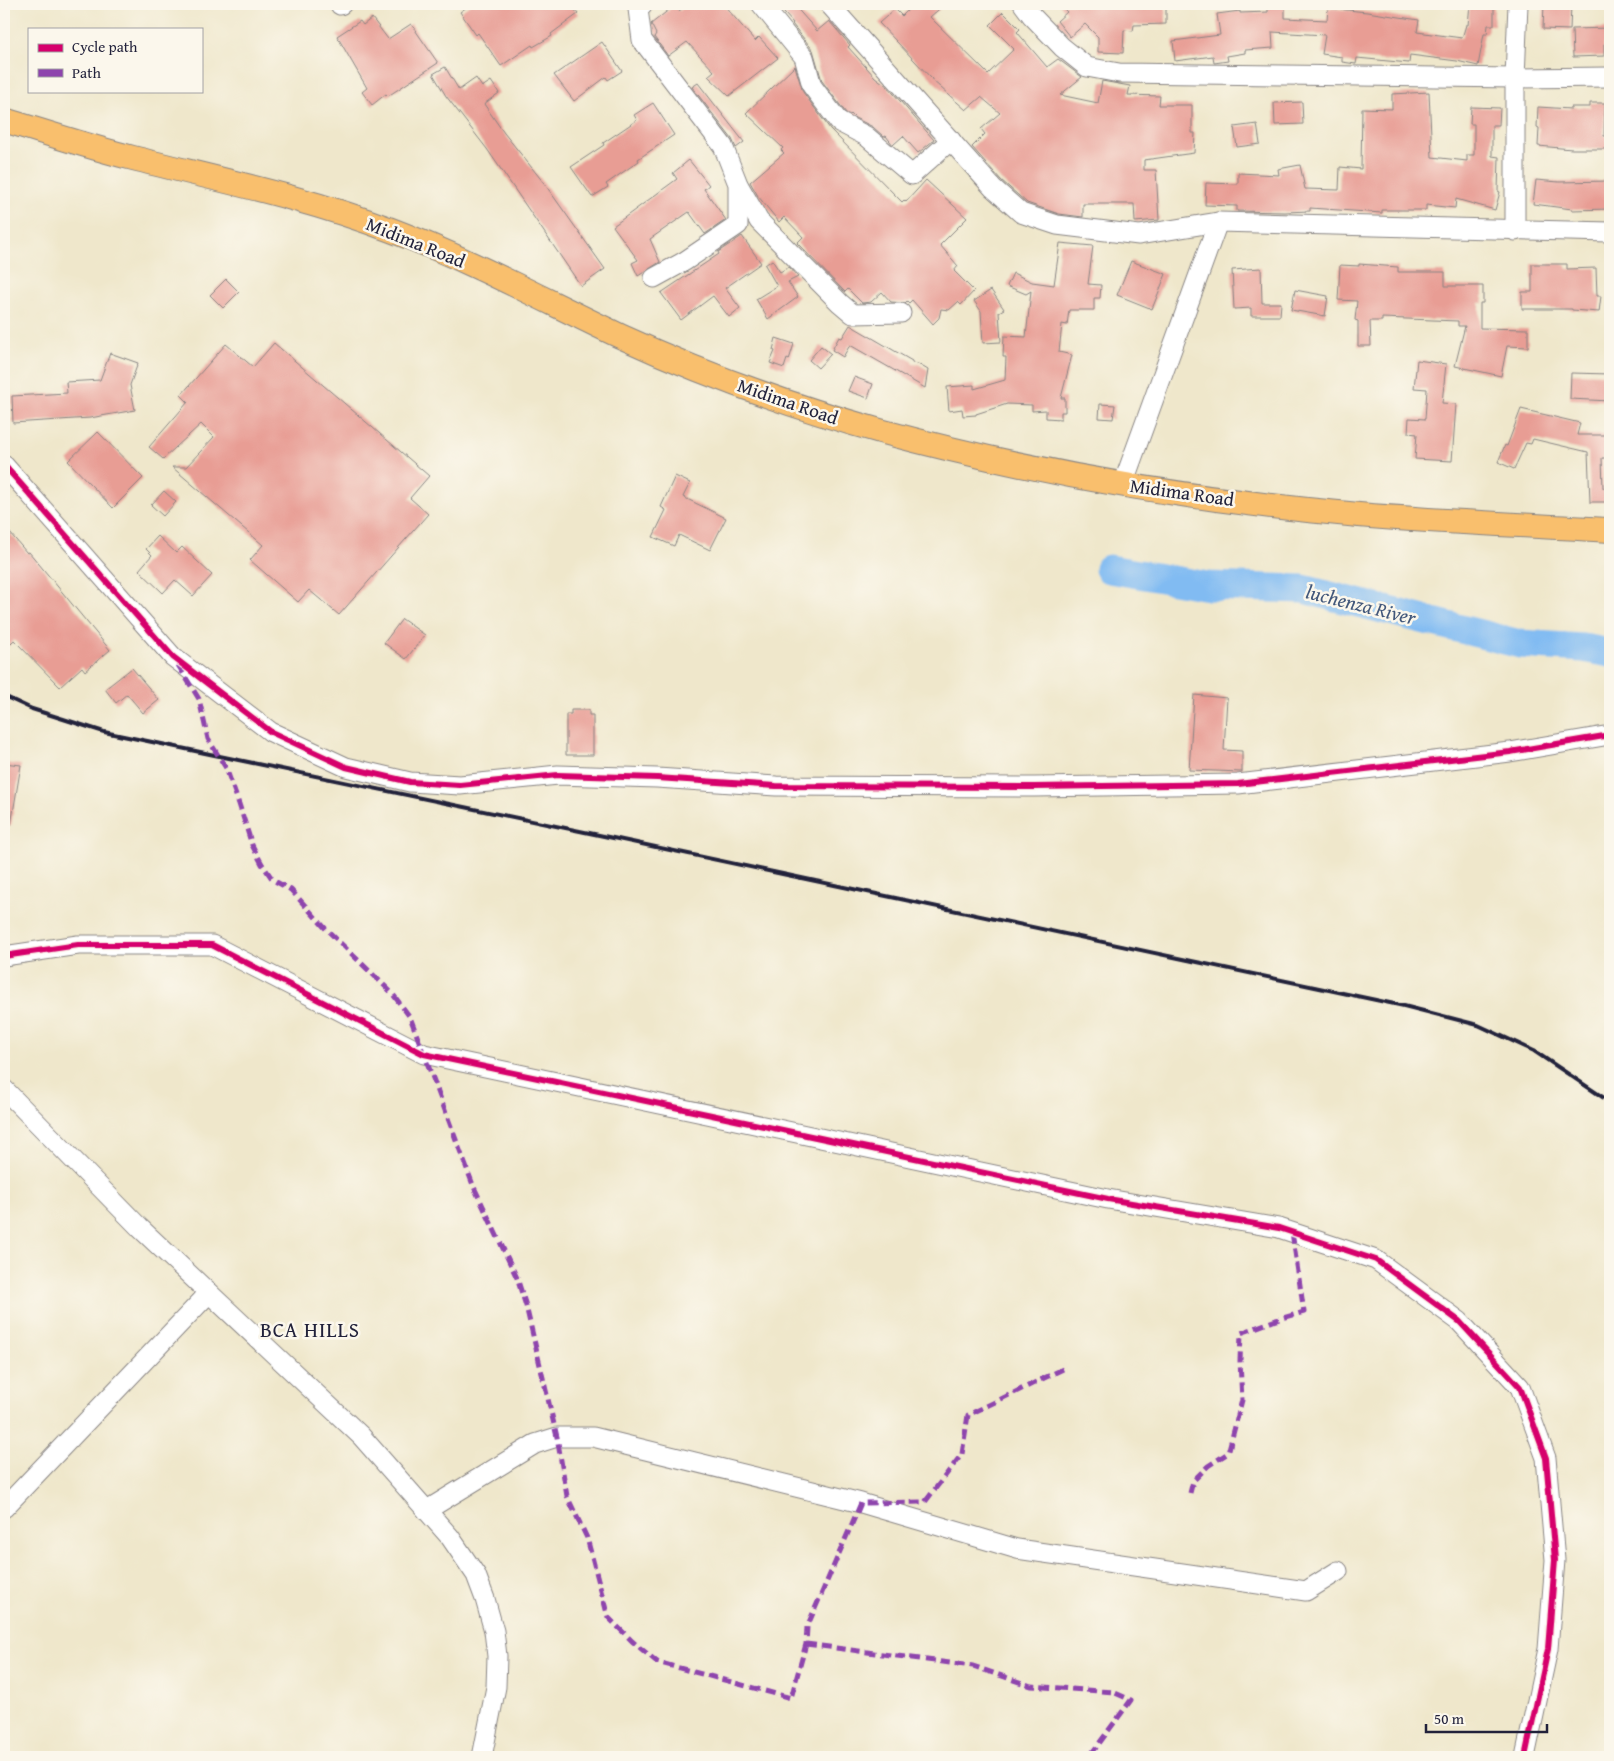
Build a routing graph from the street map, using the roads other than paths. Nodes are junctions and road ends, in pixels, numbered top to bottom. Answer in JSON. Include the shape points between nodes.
{"nodes":[{"id":1,"x":643,"y":4,"type":"edge"},
{"id":2,"x":761,"y":4,"type":"edge"},
{"id":3,"x":829,"y":4,"type":"edge"},
{"id":4,"x":1023,"y":4,"type":"edge"},
{"id":5,"x":1518,"y":4,"type":"edge"},
{"id":6,"x":1610,"y":77,"type":"edge"},
{"id":7,"x":1515,"y":78,"type":"junction"},
{"id":8,"x":4,"y":120,"type":"edge"},
{"id":9,"x":951,"y":140,"type":"junction"},
{"id":10,"x":738,"y":184,"type":"junction"},
{"id":11,"x":1218,"y":222,"type":"junction"},
{"id":12,"x":1515,"y":231,"type":"junction"},
{"id":13,"x":1610,"y":232,"type":"edge"},
{"id":14,"x":654,"y":278,"type":"dead end"},
{"id":15,"x":901,"y":313,"type":"dead end"},
{"id":16,"x":4,"y":465,"type":"edge"},
{"id":17,"x":1124,"y":484,"type":"junction"},
{"id":18,"x":1610,"y":530,"type":"edge"},
{"id":19,"x":1610,"y":736,"type":"edge"},
{"id":20,"x":4,"y":956,"type":"edge"},
{"id":21,"x":4,"y":1089,"type":"edge"},
{"id":22,"x":209,"y":1293,"type":"junction"},
{"id":23,"x":4,"y":1508,"type":"edge"},
{"id":24,"x":426,"y":1510,"type":"junction"},
{"id":25,"x":1338,"y":1571,"type":"dead end"},
{"id":26,"x":482,"y":1757,"type":"edge"},
{"id":27,"x":1525,"y":1757,"type":"edge"}],
"edges":[{"from":1,"to":10,"type":"street","via":[[638,9],[642,40],[723,146]]},
{"from":2,"to":9,"type":"street","via":[[804,57],[812,86],[839,122],[866,136],[912,174]]},
{"from":3,"to":9,"type":"street"},
{"from":4,"to":7,"type":"street","via":[[1062,48],[1087,67],[1118,73]]},
{"from":5,"to":7,"type":"street"},
{"from":6,"to":7,"type":"street"},
{"from":7,"to":12,"type":"street"},
{"from":8,"to":17,"type":"main road","name":"Midima Road","via":[[130,157],[319,205],[393,230],[623,337],[770,396],[878,430],[994,459]]},
{"from":9,"to":11,"type":"street","via":[[993,188],[1021,212],[1057,225],[1139,235]]},
{"from":10,"to":14,"type":"street","via":[[738,225]]},
{"from":10,"to":15,"type":"street","via":[[760,221],[853,314]]},
{"from":11,"to":12,"type":"street"},
{"from":11,"to":17,"type":"street"},
{"from":12,"to":13,"type":"street"},
{"from":16,"to":19,"type":"street","via":[[173,657],[271,732],[346,767],[410,782],[460,785],[558,775],[776,786],[1238,784],[1510,752]]},
{"from":17,"to":18,"type":"main road","name":"Midima Road","via":[[1358,515]]},
{"from":20,"to":27,"type":"street","via":[[78,945],[212,945],[424,1054],[1108,1200],[1279,1228],[1376,1260],[1459,1321],[1520,1388],[1546,1458],[1555,1560],[1548,1649]]},
{"from":21,"to":22,"type":"street","via":[[140,1228]]},
{"from":22,"to":23,"type":"street"},
{"from":22,"to":24,"type":"street","via":[[361,1436]]},
{"from":24,"to":25,"type":"street","via":[[535,1444],[557,1436],[593,1436],[861,1503],[1017,1549],[1306,1591]]},
{"from":24,"to":26,"type":"street","via":[[450,1537],[476,1575],[494,1631],[496,1687]]}]}
